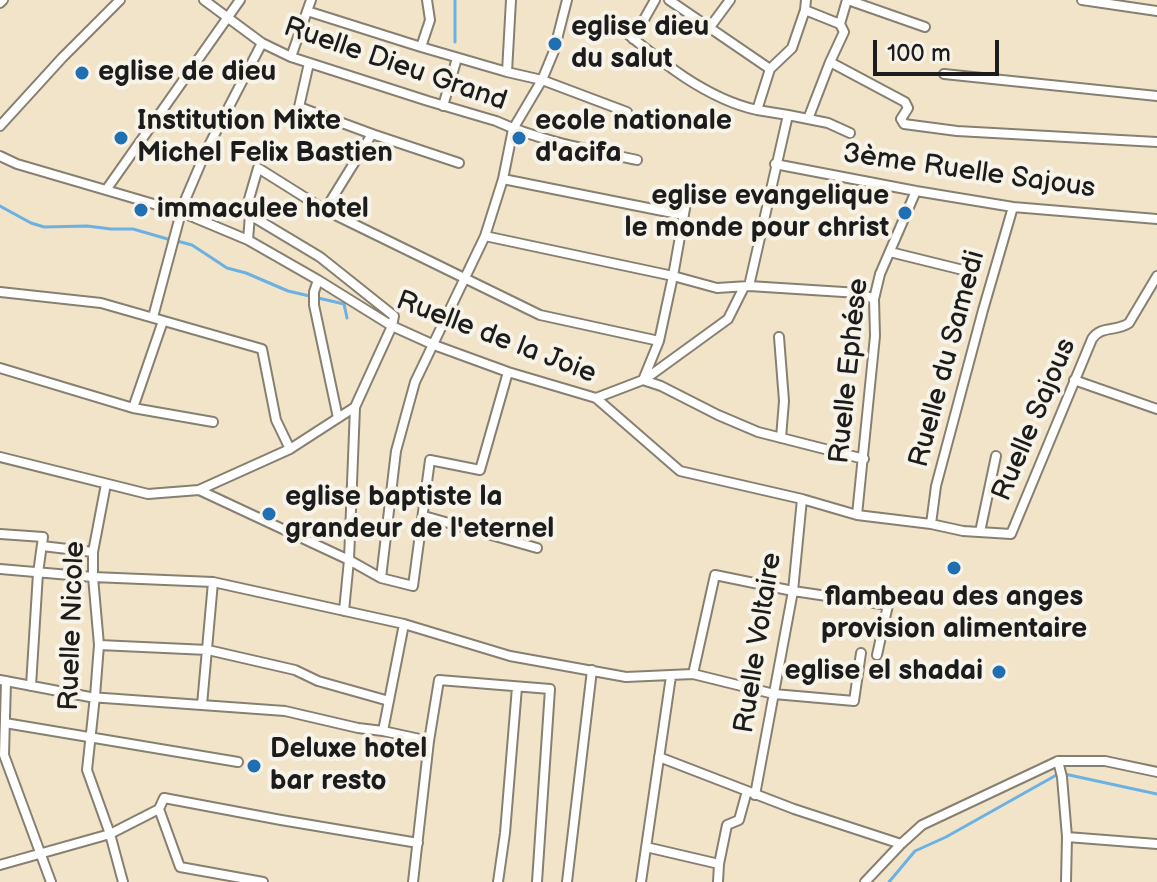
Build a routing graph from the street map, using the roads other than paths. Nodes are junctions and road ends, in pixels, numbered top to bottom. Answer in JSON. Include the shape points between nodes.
{"nodes":[{"id":1,"x":120,"y":0,"type":"edge"},
{"id":2,"x":204,"y":0,"type":"edge"},
{"id":3,"x":240,"y":0,"type":"edge"},
{"id":4,"x":311,"y":0,"type":"edge"},
{"id":5,"x":427,"y":0,"type":"edge"},
{"id":6,"x":511,"y":0,"type":"edge"},
{"id":7,"x":567,"y":0,"type":"edge"},
{"id":8,"x":655,"y":0,"type":"edge"},
{"id":9,"x":669,"y":0,"type":"edge"},
{"id":10,"x":730,"y":0,"type":"edge"},
{"id":11,"x":806,"y":0,"type":"edge"},
{"id":12,"x":847,"y":0,"type":"edge"},
{"id":13,"x":1082,"y":0,"type":"edge"},
{"id":14,"x":805,"y":10,"type":"junction"},
{"id":15,"x":1157,"y":10,"type":"edge"},
{"id":16,"x":307,"y":11,"type":"junction"},
{"id":17,"x":227,"y":17,"type":"junction"},
{"id":18,"x":840,"y":24,"type":"junction"},
{"id":19,"x":619,"y":27,"type":"dead end"},
{"id":20,"x":710,"y":27,"type":"junction"},
{"id":21,"x":925,"y":27,"type":"dead end"},
{"id":22,"x":633,"y":39,"type":"junction"},
{"id":23,"x":262,"y":43,"type":"junction"},
{"id":24,"x":421,"y":47,"type":"junction"},
{"id":25,"x":291,"y":57,"type":"junction"},
{"id":26,"x":457,"y":58,"type":"junction"},
{"id":27,"x":830,"y":62,"type":"junction"},
{"id":28,"x":309,"y":63,"type":"junction"},
{"id":29,"x":770,"y":69,"type":"junction"},
{"id":30,"x":507,"y":72,"type":"junction"},
{"id":31,"x":944,"y":74,"type":"dead end"},
{"id":32,"x":542,"y":80,"type":"junction"},
{"id":33,"x":1157,"y":96,"type":"edge"},
{"id":34,"x":443,"y":106,"type":"junction"},
{"id":35,"x":757,"y":110,"type":"junction"},
{"id":36,"x":627,"y":112,"type":"dead end"},
{"id":37,"x":788,"y":115,"type":"junction"},
{"id":38,"x":808,"y":119,"type":"junction"},
{"id":39,"x":0,"y":126,"type":"edge"},
{"id":40,"x":513,"y":129,"type":"junction"},
{"id":41,"x":850,"y":133,"type":"dead end"},
{"id":42,"x":372,"y":134,"type":"junction"},
{"id":43,"x":1157,"y":142,"type":"edge"},
{"id":44,"x":0,"y":156,"type":"edge"},
{"id":45,"x":637,"y":160,"type":"dead end"},
{"id":46,"x":459,"y":163,"type":"dead end"},
{"id":47,"x":775,"y":164,"type":"junction"},
{"id":48,"x":503,"y":179,"type":"junction"},
{"id":49,"x":691,"y":189,"type":"dead end"},
{"id":50,"x":106,"y":190,"type":"junction"},
{"id":51,"x":916,"y":191,"type":"junction"},
{"id":52,"x":1013,"y":207,"type":"junction"},
{"id":53,"x":325,"y":210,"type":"junction"},
{"id":54,"x":181,"y":212,"type":"junction"},
{"id":55,"x":250,"y":215,"type":"junction"},
{"id":56,"x":683,"y":215,"type":"junction"},
{"id":57,"x":1157,"y":219,"type":"edge"},
{"id":58,"x":485,"y":236,"type":"junction"},
{"id":59,"x":248,"y":240,"type":"junction"},
{"id":60,"x":890,"y":252,"type":"junction"},
{"id":61,"x":967,"y":271,"type":"dead end"},
{"id":62,"x":673,"y":276,"type":"junction"},
{"id":63,"x":1157,"y":276,"type":"edge"},
{"id":64,"x":464,"y":279,"type":"junction"},
{"id":65,"x":318,"y":280,"type":"junction"},
{"id":66,"x":746,"y":287,"type":"junction"},
{"id":67,"x":0,"y":292,"type":"edge"},
{"id":68,"x":874,"y":299,"type":"junction"},
{"id":69,"x":153,"y":317,"type":"junction"},
{"id":70,"x":163,"y":321,"type":"junction"},
{"id":71,"x":392,"y":326,"type":"junction"},
{"id":72,"x":779,"y":337,"type":"dead end"},
{"id":73,"x":659,"y":341,"type":"junction"},
{"id":74,"x":434,"y":345,"type":"junction"},
{"id":75,"x":0,"y":368,"type":"edge"},
{"id":76,"x":508,"y":372,"type":"junction"},
{"id":77,"x":643,"y":380,"type":"junction"},
{"id":78,"x":1074,"y":380,"type":"junction"},
{"id":79,"x":596,"y":398,"type":"junction"},
{"id":80,"x":355,"y":407,"type":"junction"},
{"id":81,"x":133,"y":408,"type":"junction"},
{"id":82,"x":1157,"y":409,"type":"edge"},
{"id":83,"x":338,"y":418,"type":"junction"},
{"id":84,"x":213,"y":422,"type":"dead end"},
{"id":85,"x":781,"y":438,"type":"junction"},
{"id":86,"x":290,"y":449,"type":"junction"},
{"id":87,"x":996,"y":456,"type":"dead end"},
{"id":88,"x":0,"y":457,"type":"edge"},
{"id":89,"x":864,"y":459,"type":"junction"},
{"id":90,"x":106,"y":484,"type":"junction"},
{"id":91,"x":199,"y":490,"type":"junction"},
{"id":92,"x":802,"y":499,"type":"junction"},
{"id":93,"x":857,"y":515,"type":"junction"},
{"id":94,"x":424,"y":516,"type":"junction"},
{"id":95,"x":931,"y":524,"type":"junction"},
{"id":96,"x":980,"y":532,"type":"junction"},
{"id":97,"x":0,"y":534,"type":"edge"},
{"id":98,"x":42,"y":546,"type":"junction"},
{"id":99,"x":537,"y":548,"type":"dead end"},
{"id":100,"x":93,"y":552,"type":"junction"},
{"id":101,"x":349,"y":560,"type":"junction"},
{"id":102,"x":0,"y":569,"type":"edge"},
{"id":103,"x":38,"y":573,"type":"junction"},
{"id":104,"x":93,"y":577,"type":"junction"},
{"id":105,"x":381,"y":578,"type":"junction"},
{"id":106,"x":213,"y":582,"type":"junction"},
{"id":107,"x":793,"y":591,"type":"junction"},
{"id":108,"x":344,"y":611,"type":"junction"},
{"id":109,"x":404,"y":624,"type":"junction"},
{"id":110,"x":99,"y":645,"type":"junction"},
{"id":111,"x":208,"y":650,"type":"junction"},
{"id":112,"x":861,"y":653,"type":"dead end"},
{"id":113,"x":877,"y":655,"type":"dead end"},
{"id":114,"x":592,"y":670,"type":"junction"},
{"id":115,"x":693,"y":674,"type":"junction"},
{"id":116,"x":671,"y":676,"type":"junction"},
{"id":117,"x":3,"y":681,"type":"edge"},
{"id":118,"x":31,"y":686,"type":"junction"},
{"id":119,"x":517,"y":687,"type":"junction"},
{"id":120,"x":774,"y":694,"type":"junction"},
{"id":121,"x":95,"y":696,"type":"junction"},
{"id":122,"x":389,"y":701,"type":"junction"},
{"id":123,"x":202,"y":705,"type":"junction"},
{"id":124,"x":5,"y":723,"type":"junction"},
{"id":125,"x":383,"y":731,"type":"junction"},
{"id":126,"x":91,"y":736,"type":"junction"},
{"id":127,"x":429,"y":741,"type":"junction"},
{"id":128,"x":659,"y":757,"type":"junction"},
{"id":129,"x":238,"y":762,"type":"dead end"},
{"id":130,"x":1060,"y":769,"type":"junction"},
{"id":131,"x":1157,"y":772,"type":"edge"},
{"id":132,"x":751,"y":793,"type":"junction"},
{"id":133,"x":159,"y":809,"type":"junction"},
{"id":134,"x":110,"y":834,"type":"junction"},
{"id":135,"x":1067,"y":837,"type":"junction"},
{"id":136,"x":418,"y":843,"type":"junction"},
{"id":137,"x":901,"y":844,"type":"junction"},
{"id":138,"x":1157,"y":844,"type":"edge"},
{"id":139,"x":646,"y":847,"type":"junction"},
{"id":140,"x":40,"y":853,"type":"junction"},
{"id":141,"x":719,"y":864,"type":"junction"},
{"id":142,"x":0,"y":865,"type":"edge"},
{"id":143,"x":221,"y":878,"type":"edge"},
{"id":144,"x":1068,"y":881,"type":"edge"},
{"id":145,"x":51,"y":882,"type":"edge"},
{"id":146,"x":123,"y":882,"type":"edge"},
{"id":147,"x":263,"y":882,"type":"edge"},
{"id":148,"x":413,"y":882,"type":"edge"},
{"id":149,"x":498,"y":882,"type":"edge"},
{"id":150,"x":537,"y":882,"type":"edge"},
{"id":151,"x":567,"y":882,"type":"edge"},
{"id":152,"x":641,"y":882,"type":"edge"},
{"id":153,"x":718,"y":882,"type":"edge"},
{"id":154,"x":865,"y":882,"type":"edge"}],
"edges":[{"from":1,"to":39,"type":"street"},
{"from":2,"to":17,"type":"street","name":"Ruelle Dieu Grand"},
{"from":3,"to":17,"type":"street"},
{"from":4,"to":16,"type":"street"},
{"from":5,"to":24,"type":"street","via":[[430,20]]},
{"from":6,"to":30,"type":"street"},
{"from":7,"to":32,"type":"street"},
{"from":8,"to":22,"type":"street"},
{"from":9,"to":20,"type":"street"},
{"from":10,"to":20,"type":"street"},
{"from":11,"to":14,"type":"street"},
{"from":12,"to":18,"type":"street"},
{"from":12,"to":21,"type":"street"},
{"from":13,"to":15,"type":"street"},
{"from":14,"to":18,"type":"street"},
{"from":14,"to":29,"type":"street","via":[[792,48]]},
{"from":16,"to":24,"type":"street"},
{"from":16,"to":25,"type":"street"},
{"from":17,"to":23,"type":"street","name":"Ruelle Dieu Grand"},
{"from":17,"to":50,"type":"street"},
{"from":18,"to":27,"type":"street","via":[[844,32]]},
{"from":19,"to":22,"type":"street"},
{"from":20,"to":29,"type":"street"},
{"from":22,"to":35,"type":"street","via":[[727,102]]},
{"from":23,"to":25,"type":"street","name":"Ruelle Dieu Grand"},
{"from":23,"to":54,"type":"street","name":"Ruelle Dieu Grand"},
{"from":24,"to":26,"type":"street"},
{"from":25,"to":28,"type":"street","name":"Ruelle Dieu Grand"},
{"from":26,"to":30,"type":"street"},
{"from":26,"to":34,"type":"street"},
{"from":27,"to":38,"type":"street"},
{"from":27,"to":43,"type":"street","via":[[905,102],[904,124]]},
{"from":28,"to":34,"type":"street","name":"Ruelle Dieu Grand"},
{"from":28,"to":42,"type":"street","via":[[299,107]]},
{"from":29,"to":35,"type":"street"},
{"from":30,"to":32,"type":"street"},
{"from":31,"to":33,"type":"street"},
{"from":32,"to":36,"type":"street"},
{"from":32,"to":40,"type":"street"},
{"from":34,"to":40,"type":"street","name":"Ruelle Dieu Grand"},
{"from":35,"to":37,"type":"street"},
{"from":37,"to":38,"type":"street"},
{"from":37,"to":47,"type":"street"},
{"from":38,"to":41,"type":"street"},
{"from":40,"to":45,"type":"street","name":"Ruelle Dieu Grand"},
{"from":40,"to":48,"type":"street"},
{"from":42,"to":46,"type":"street"},
{"from":42,"to":53,"type":"street"},
{"from":44,"to":50,"type":"street","name":"Ruelle de la Joie"},
{"from":47,"to":51,"type":"street","name":"3ème Ruelle Sajous"},
{"from":47,"to":66,"type":"street"},
{"from":48,"to":56,"type":"street"},
{"from":48,"to":58,"type":"street"},
{"from":49,"to":56,"type":"street"},
{"from":50,"to":54,"type":"street","name":"Ruelle de la Joie"},
{"from":51,"to":52,"type":"street","name":"3ème Ruelle Sajous"},
{"from":51,"to":60,"type":"street","name":"Ruelle Ephése"},
{"from":52,"to":57,"type":"street","name":"3ème Ruelle Sajous"},
{"from":52,"to":95,"type":"street","name":"Ruelle du Samedi","via":[[936,486]]},
{"from":53,"to":55,"type":"street","via":[[258,168],[247,206]]},
{"from":53,"to":64,"type":"street"},
{"from":54,"to":59,"type":"street","name":"Ruelle de la Joie"},
{"from":54,"to":69,"type":"street","name":"Ruelle Dieu Grand"},
{"from":55,"to":59,"type":"street"},
{"from":55,"to":71,"type":"street","via":[[320,257],[394,316]]},
{"from":56,"to":62,"type":"street"},
{"from":58,"to":62,"type":"street"},
{"from":58,"to":64,"type":"street"},
{"from":59,"to":65,"type":"street","name":"Ruelle de la Joie"},
{"from":60,"to":61,"type":"street"},
{"from":60,"to":68,"type":"street","name":"Ruelle Ephése"},
{"from":62,"to":66,"type":"street","via":[[717,288]]},
{"from":62,"to":73,"type":"street"},
{"from":63,"to":78,"type":"street","name":"Ruelle Sajous","via":[[1129,323],[1096,333]]},
{"from":64,"to":73,"type":"street","via":[[540,315]]},
{"from":64,"to":74,"type":"street"},
{"from":65,"to":71,"type":"street","name":"Ruelle de la Joie"},
{"from":65,"to":83,"type":"street","via":[[314,305]]},
{"from":66,"to":68,"type":"street","via":[[859,293]]},
{"from":66,"to":77,"type":"street","via":[[728,319]]},
{"from":67,"to":69,"type":"street","via":[[101,303]]},
{"from":68,"to":89,"type":"street","name":"Ruelle Ephése"},
{"from":69,"to":70,"type":"street"},
{"from":70,"to":81,"type":"street"},
{"from":70,"to":86,"type":"street","via":[[262,349],[276,420]]},
{"from":71,"to":74,"type":"street","name":"Ruelle de la Joie"},
{"from":71,"to":80,"type":"street"},
{"from":72,"to":85,"type":"street"},
{"from":73,"to":77,"type":"street"},
{"from":74,"to":76,"type":"street","name":"Ruelle de la Joie"},
{"from":74,"to":105,"type":"street","via":[[415,382],[396,451]]},
{"from":75,"to":81,"type":"street"},
{"from":76,"to":79,"type":"street","name":"Ruelle de la Joie"},
{"from":76,"to":94,"type":"street","via":[[480,470],[430,460]]},
{"from":77,"to":79,"type":"street"},
{"from":77,"to":85,"type":"street"},
{"from":78,"to":82,"type":"street"},
{"from":78,"to":96,"type":"street","name":"Ruelle Sajous","via":[[1011,534]]},
{"from":79,"to":92,"type":"street","name":"Ruelle de la Joie","via":[[680,471]]},
{"from":80,"to":83,"type":"street"},
{"from":80,"to":101,"type":"street"},
{"from":81,"to":84,"type":"street"},
{"from":83,"to":86,"type":"street"},
{"from":85,"to":89,"type":"street"},
{"from":86,"to":91,"type":"street"},
{"from":87,"to":96,"type":"street"},
{"from":88,"to":90,"type":"street"},
{"from":89,"to":93,"type":"street","name":"Ruelle Ephése"},
{"from":90,"to":91,"type":"street","via":[[148,494]]},
{"from":90,"to":100,"type":"street","name":"Ruelle Nicole"},
{"from":91,"to":101,"type":"street"},
{"from":92,"to":93,"type":"street","name":"Ruelle de la Joie"},
{"from":92,"to":107,"type":"street","name":"Ruelle Voltaire"},
{"from":93,"to":95,"type":"street","name":"Ruelle de la Joie"},
{"from":94,"to":99,"type":"street"},
{"from":94,"to":105,"type":"street","via":[[413,586]]},
{"from":95,"to":96,"type":"street","name":"Ruelle Sajous"},
{"from":97,"to":98,"type":"street","via":[[43,537]]},
{"from":98,"to":100,"type":"street"},
{"from":98,"to":103,"type":"street"},
{"from":100,"to":104,"type":"street","name":"Ruelle Nicole"},
{"from":101,"to":105,"type":"street"},
{"from":101,"to":108,"type":"street"},
{"from":102,"to":103,"type":"street"},
{"from":103,"to":104,"type":"street"},
{"from":103,"to":118,"type":"street"},
{"from":104,"to":106,"type":"street"},
{"from":104,"to":110,"type":"street","name":"Ruelle Nicole"},
{"from":106,"to":108,"type":"street"},
{"from":106,"to":111,"type":"street"},
{"from":107,"to":113,"type":"street","via":[[888,605]]},
{"from":107,"to":115,"type":"street","via":[[715,575]]},
{"from":107,"to":120,"type":"street","name":"Ruelle Voltaire"},
{"from":108,"to":109,"type":"street"},
{"from":109,"to":114,"type":"street","via":[[510,656]]},
{"from":109,"to":122,"type":"street"},
{"from":110,"to":111,"type":"street"},
{"from":110,"to":121,"type":"street","name":"Ruelle Nicole"},
{"from":111,"to":122,"type":"street","via":[[295,670]]},
{"from":111,"to":123,"type":"street"},
{"from":112,"to":120,"type":"street","via":[[854,701]]},
{"from":114,"to":116,"type":"street","via":[[626,677]]},
{"from":114,"to":151,"type":"street"},
{"from":115,"to":116,"type":"street"},
{"from":115,"to":120,"type":"street"},
{"from":116,"to":128,"type":"street"},
{"from":117,"to":118,"type":"street"},
{"from":117,"to":124,"type":"street"},
{"from":118,"to":121,"type":"street"},
{"from":119,"to":127,"type":"street","via":[[439,680]]},
{"from":119,"to":149,"type":"street"},
{"from":119,"to":150,"type":"street","via":[[550,689]]},
{"from":120,"to":132,"type":"street","name":"Ruelle Voltaire"},
{"from":121,"to":123,"type":"street"},
{"from":121,"to":126,"type":"street","name":"Ruelle Nicole"},
{"from":122,"to":125,"type":"street"},
{"from":123,"to":125,"type":"street","via":[[285,711]]},
{"from":124,"to":126,"type":"street"},
{"from":124,"to":140,"type":"street","via":[[4,755]]},
{"from":125,"to":127,"type":"street"},
{"from":126,"to":129,"type":"street"},
{"from":126,"to":134,"type":"street","name":"Ruelle Nicole","via":[[87,770]]},
{"from":127,"to":136,"type":"street"},
{"from":128,"to":132,"type":"street"},
{"from":128,"to":139,"type":"street"},
{"from":130,"to":131,"type":"street","via":[[1105,761]]},
{"from":130,"to":135,"type":"street"},
{"from":130,"to":137,"type":"street","via":[[922,825]]},
{"from":132,"to":137,"type":"street"},
{"from":132,"to":141,"type":"street","name":"Ruelle Voltaire","via":[[739,820],[727,825]]},
{"from":133,"to":134,"type":"street"},
{"from":133,"to":136,"type":"street","via":[[164,798]]},
{"from":133,"to":143,"type":"street","via":[[180,867]]},
{"from":134,"to":140,"type":"street"},
{"from":134,"to":146,"type":"street"},
{"from":135,"to":138,"type":"street"},
{"from":135,"to":144,"type":"street"},
{"from":136,"to":148,"type":"street"},
{"from":137,"to":154,"type":"street"},
{"from":139,"to":141,"type":"street"},
{"from":139,"to":152,"type":"street"},
{"from":140,"to":142,"type":"street"},
{"from":140,"to":145,"type":"street"},
{"from":141,"to":153,"type":"street"},
{"from":143,"to":147,"type":"street"}]}
